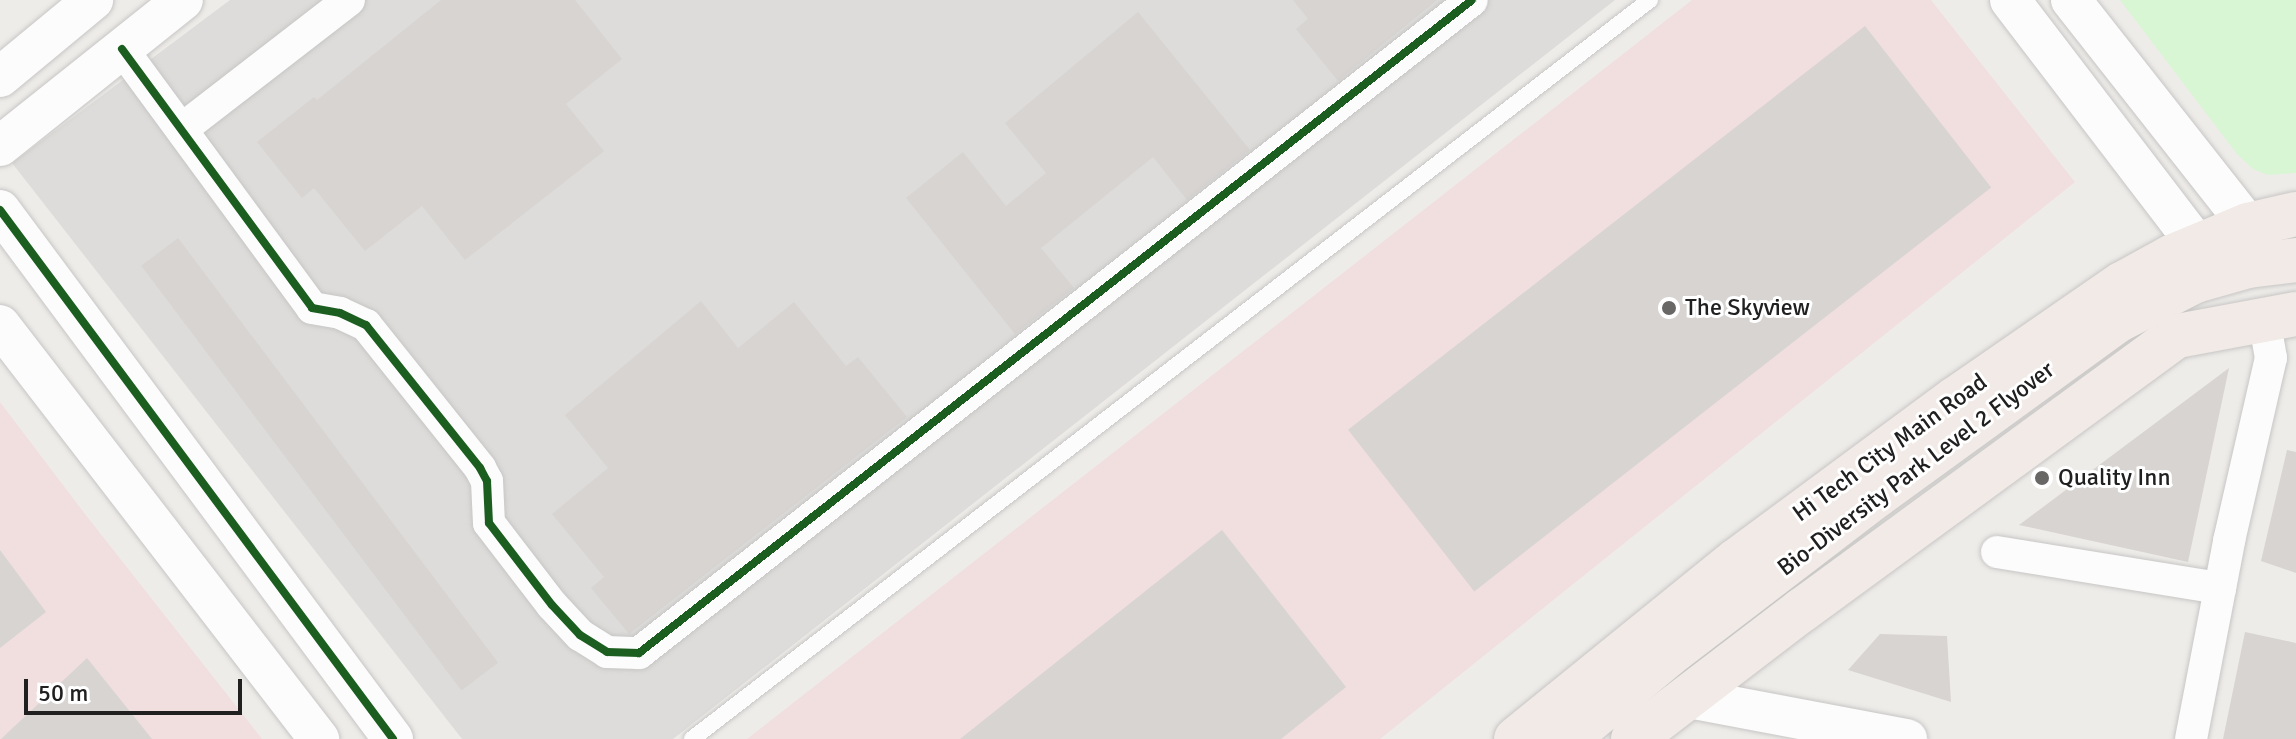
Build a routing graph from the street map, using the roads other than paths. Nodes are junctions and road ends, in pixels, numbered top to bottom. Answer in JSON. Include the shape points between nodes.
{"nodes":[{"id":1,"x":93,"y":0,"type":"edge"},
{"id":2,"x":183,"y":0,"type":"edge"},
{"id":3,"x":349,"y":0,"type":"edge"},
{"id":4,"x":1472,"y":0,"type":"edge"},
{"id":5,"x":1650,"y":0,"type":"edge"},
{"id":6,"x":2010,"y":0,"type":"edge"},
{"id":7,"x":2071,"y":0,"type":"edge"},
{"id":8,"x":122,"y":49,"type":"junction"},
{"id":9,"x":6,"y":65,"type":"edge"},
{"id":10,"x":182,"y":129,"type":"junction"},
{"id":11,"x":0,"y":146,"type":"edge"},
{"id":12,"x":0,"y":210,"type":"edge"},
{"id":13,"x":2296,"y":214,"type":"edge"},
{"id":14,"x":2248,"y":225,"type":"junction"},
{"id":15,"x":2199,"y":247,"type":"junction"},
{"id":16,"x":2296,"y":260,"type":"edge"},
{"id":17,"x":2280,"y":317,"type":"edge"},
{"id":18,"x":0,"y":325,"type":"edge"},
{"id":19,"x":1997,"y":552,"type":"dead end"},
{"id":20,"x":2220,"y":588,"type":"junction"},
{"id":21,"x":1689,"y":698,"type":"junction"},
{"id":22,"x":319,"y":739,"type":"edge"},
{"id":23,"x":393,"y":739,"type":"edge"},
{"id":24,"x":692,"y":739,"type":"edge"},
{"id":25,"x":1516,"y":739,"type":"edge"},
{"id":26,"x":1567,"y":739,"type":"edge"},
{"id":27,"x":1633,"y":739,"type":"edge"},
{"id":28,"x":1907,"y":739,"type":"edge"},
{"id":29,"x":2191,"y":739,"type":"edge"}],
"edges":[{"from":1,"to":9,"type":"street"},
{"from":2,"to":8,"type":"street"},
{"from":3,"to":10,"type":"street"},
{"from":4,"to":10,"type":"street","via":[[639,653],[607,652],[580,635],[552,605],[494,534],[487,481],[471,456],[366,325],[312,308]]},
{"from":5,"to":24,"type":"lane"},
{"from":6,"to":15,"type":"street"},
{"from":7,"to":14,"type":"street"},
{"from":8,"to":10,"type":"street"},
{"from":8,"to":11,"type":"street"},
{"from":12,"to":23,"type":"street"},
{"from":13,"to":14,"type":"main road","name":"Hi Tech City Main Road"},
{"from":14,"to":15,"type":"main road","name":"Hi Tech City Main Road"},
{"from":15,"to":25,"type":"main road","name":"Hi Tech City Main Road","via":[[2122,284],[1955,399],[1736,561]]},
{"from":16,"to":26,"type":"main road","name":"Bio-Diversity Park Level 2 Flyover","via":[[2195,281],[2117,321],[1876,496]]},
{"from":17,"to":20,"type":"street"},
{"from":17,"to":21,"type":"main road","via":[[2177,336]]},
{"from":18,"to":22,"type":"street"},
{"from":19,"to":20,"type":"street"},
{"from":20,"to":29,"type":"street"},
{"from":21,"to":27,"type":"main road"},
{"from":21,"to":28,"type":"street"}]}
